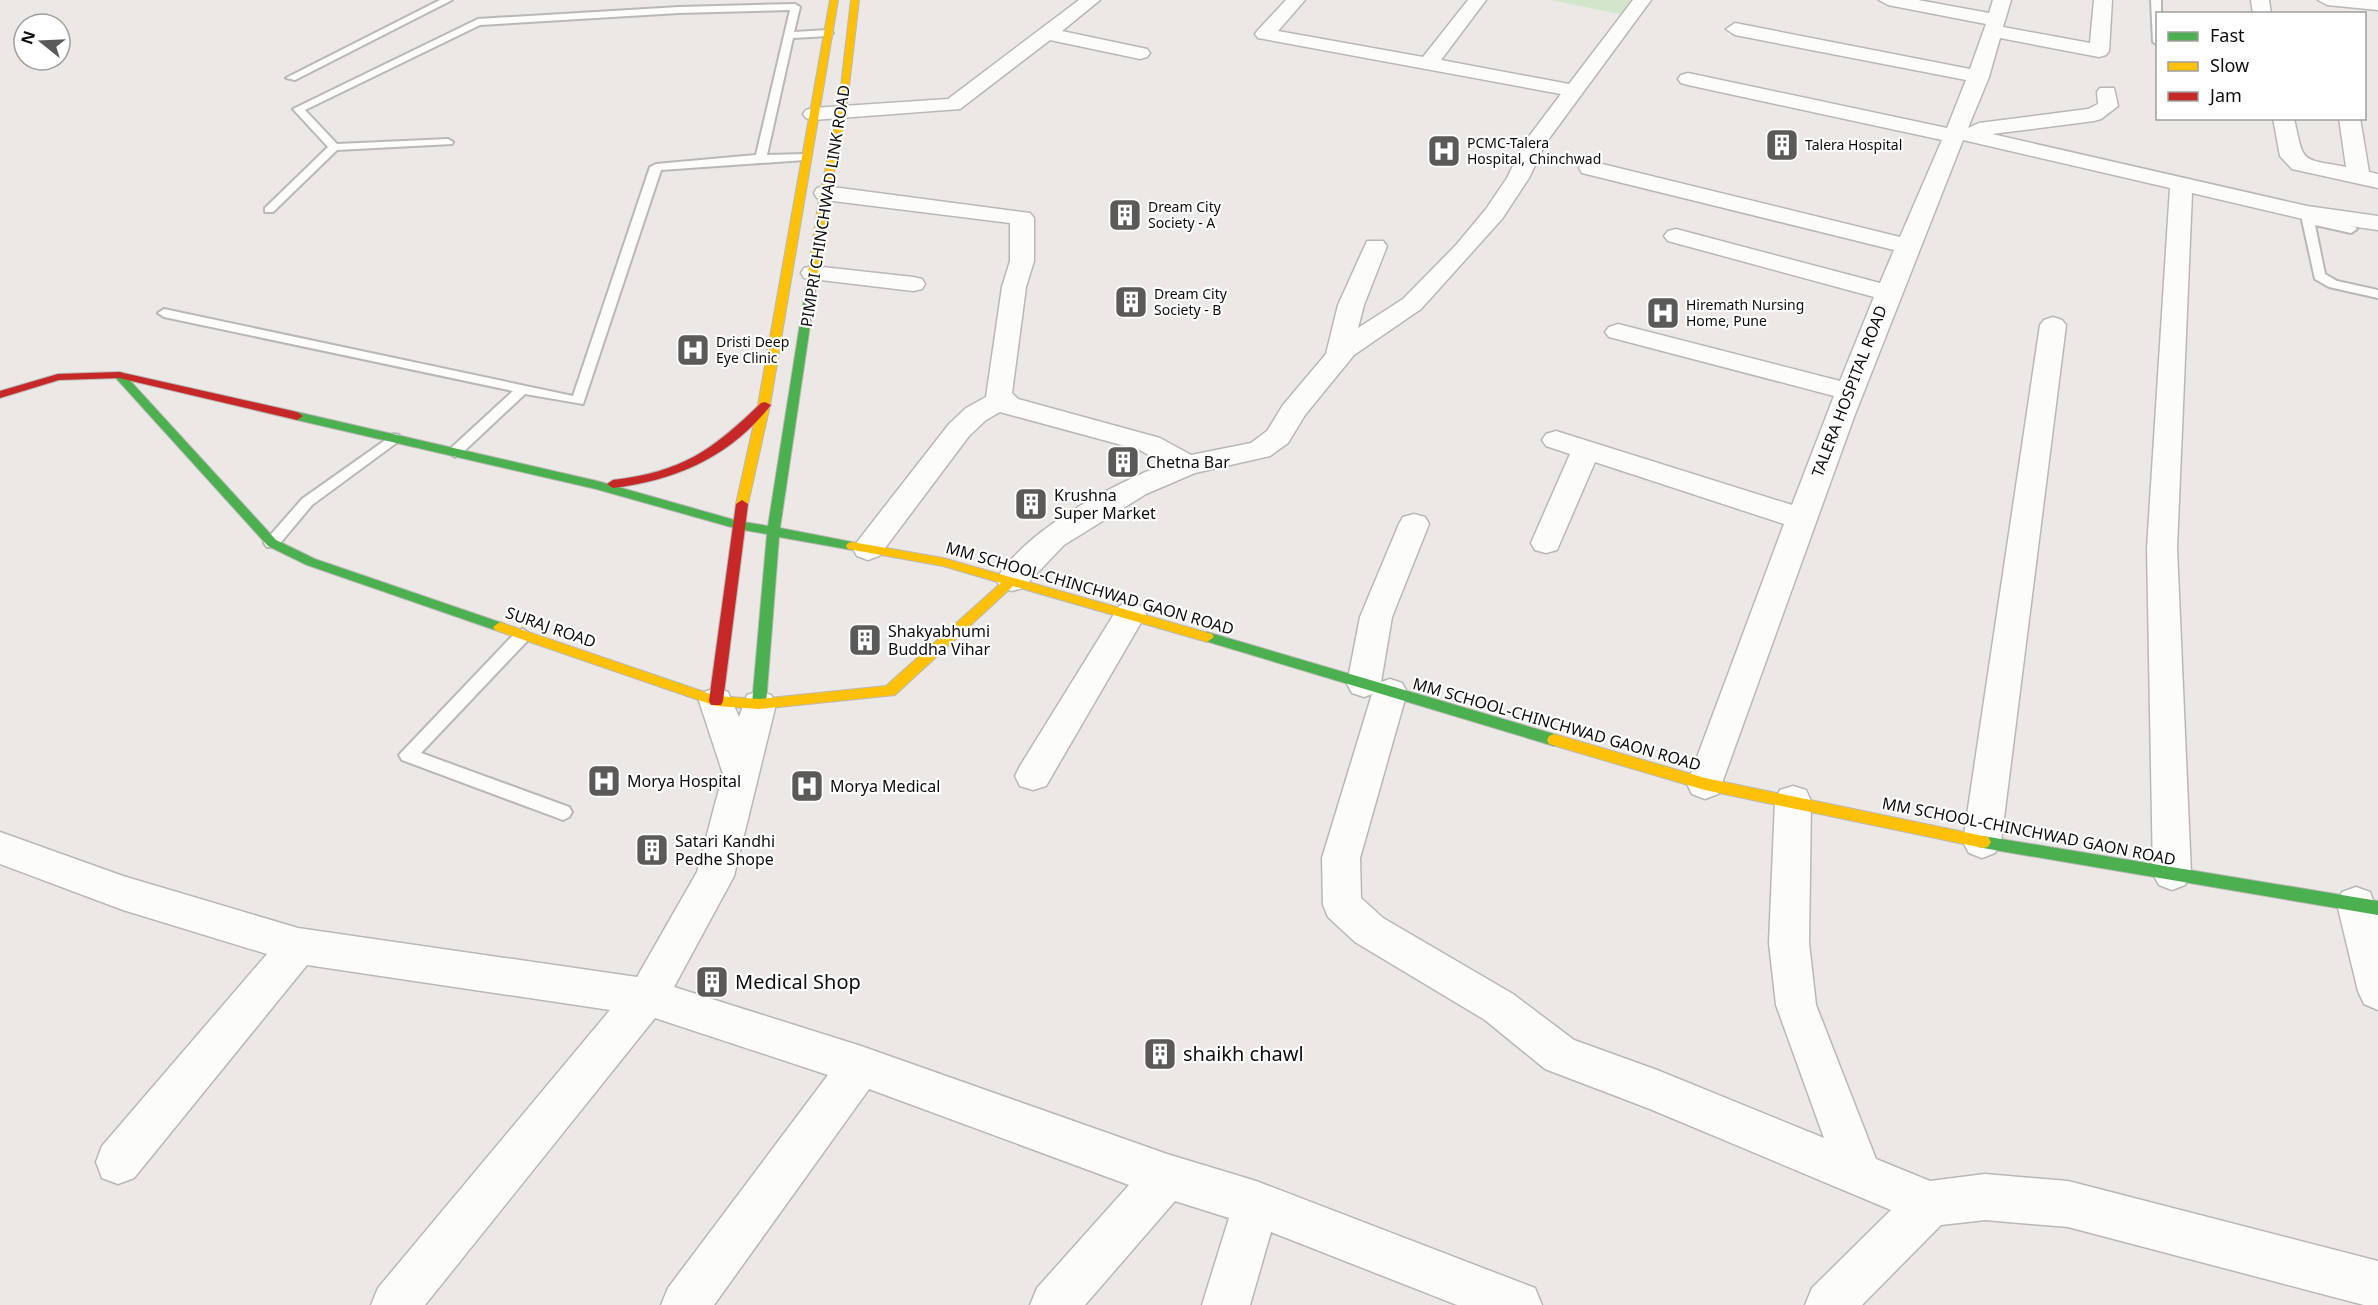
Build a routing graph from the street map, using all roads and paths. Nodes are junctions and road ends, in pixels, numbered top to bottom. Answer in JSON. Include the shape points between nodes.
{"nodes":[{"id":1,"x":447,"y":0,"type":"edge"},
{"id":2,"x":834,"y":0,"type":"edge"},
{"id":3,"x":855,"y":0,"type":"edge"},
{"id":4,"x":1091,"y":0,"type":"edge"},
{"id":5,"x":1296,"y":0,"type":"edge"},
{"id":6,"x":1476,"y":0,"type":"edge"},
{"id":7,"x":1642,"y":0,"type":"edge"},
{"id":8,"x":1888,"y":0,"type":"edge"},
{"id":9,"x":2103,"y":0,"type":"edge"},
{"id":10,"x":2328,"y":0,"type":"edge"},
{"id":11,"x":2378,"y":4,"type":"edge"},
{"id":12,"x":681,"y":5,"type":"edge"},
{"id":13,"x":1997,"y":17,"type":"edge"},
{"id":14,"x":1735,"y":29,"type":"dead end"},
{"id":15,"x":828,"y":33,"type":"junction"},
{"id":16,"x":1047,"y":34,"type":"junction"},
{"id":17,"x":788,"y":35,"type":"junction"},
{"id":18,"x":1140,"y":53,"type":"dead end"},
{"id":19,"x":1429,"y":63,"type":"junction"},
{"id":20,"x":1979,"y":77,"type":"junction"},
{"id":21,"x":291,"y":78,"type":"dead end"},
{"id":22,"x":1688,"y":79,"type":"dead end"},
{"id":23,"x":1576,"y":91,"type":"junction"},
{"id":24,"x":2108,"y":92,"type":"dead end"},
{"id":25,"x":842,"y":112,"type":"junction"},
{"id":26,"x":813,"y":114,"type":"junction"},
{"id":27,"x":2283,"y":120,"type":"edge"},
{"id":28,"x":2350,"y":120,"type":"edge"},
{"id":29,"x":1956,"y":134,"type":"junction"},
{"id":30,"x":448,"y":142,"type":"dead end"},
{"id":31,"x":333,"y":147,"type":"junction"},
{"id":32,"x":761,"y":158,"type":"junction"},
{"id":33,"x":805,"y":158,"type":"junction"},
{"id":34,"x":1590,"y":168,"type":"dead end"},
{"id":35,"x":2368,"y":179,"type":"edge"},
{"id":36,"x":2181,"y":184,"type":"junction"},
{"id":37,"x":825,"y":193,"type":"junction"},
{"id":38,"x":269,"y":210,"type":"dead end"},
{"id":39,"x":2308,"y":217,"type":"junction"},
{"id":40,"x":2378,"y":223,"type":"edge"},
{"id":41,"x":2351,"y":229,"type":"dead end"},
{"id":42,"x":1676,"y":236,"type":"dead end"},
{"id":43,"x":1375,"y":246,"type":"dead end"},
{"id":44,"x":1908,"y":246,"type":"junction"},
{"id":45,"x":813,"y":273,"type":"junction"},
{"id":46,"x":913,"y":284,"type":"dead end"},
{"id":47,"x":1888,"y":293,"type":"junction"},
{"id":48,"x":2378,"y":294,"type":"edge"},
{"id":49,"x":164,"y":313,"type":"dead end"},
{"id":50,"x":2054,"y":325,"type":"dead end"},
{"id":51,"x":1618,"y":332,"type":"dead end"},
{"id":52,"x":1339,"y":357,"type":"junction"},
{"id":53,"x":119,"y":375,"type":"junction"},
{"id":54,"x":524,"y":388,"type":"junction"},
{"id":55,"x":1849,"y":392,"type":"junction"},
{"id":56,"x":0,"y":395,"type":"edge"},
{"id":57,"x":1002,"y":399,"type":"junction"},
{"id":58,"x":793,"y":402,"type":"junction"},
{"id":59,"x":764,"y":405,"type":"junction"},
{"id":60,"x":394,"y":438,"type":"junction"},
{"id":61,"x":1556,"y":440,"type":"dead end"},
{"id":62,"x":1586,"y":449,"type":"junction"},
{"id":63,"x":454,"y":452,"type":"junction"},
{"id":64,"x":1187,"y":465,"type":"junction"},
{"id":65,"x":597,"y":485,"type":"junction"},
{"id":66,"x":1799,"y":518,"type":"junction"},
{"id":67,"x":1414,"y":524,"type":"dead end"},
{"id":68,"x":738,"y":525,"type":"junction"},
{"id":69,"x":773,"y":532,"type":"junction"},
{"id":70,"x":272,"y":543,"type":"junction"},
{"id":71,"x":1546,"y":543,"type":"dead end"},
{"id":72,"x":868,"y":549,"type":"junction"},
{"id":73,"x":1012,"y":580,"type":"junction"},
{"id":74,"x":1130,"y":614,"type":"junction"},
{"id":75,"x":523,"y":635,"type":"junction"},
{"id":76,"x":1377,"y":688,"type":"junction"},
{"id":77,"x":716,"y":700,"type":"junction"},
{"id":78,"x":759,"y":704,"type":"junction"},
{"id":79,"x":740,"y":772,"type":"junction"},
{"id":80,"x":1033,"y":776,"type":"dead end"},
{"id":81,"x":1705,"y":784,"type":"junction"},
{"id":82,"x":1793,"y":801,"type":"junction"},
{"id":83,"x":563,"y":812,"type":"dead end"},
{"id":84,"x":1982,"y":842,"type":"junction"},
{"id":85,"x":0,"y":848,"type":"edge"},
{"id":86,"x":2172,"y":874,"type":"junction"},
{"id":87,"x":2367,"y":906,"type":"edge"},
{"id":88,"x":298,"y":946,"type":"junction"},
{"id":89,"x":2378,"y":991,"type":"edge"},
{"id":90,"x":647,"y":997,"type":"junction"},
{"id":91,"x":861,"y":1066,"type":"junction"},
{"id":92,"x":118,"y":1162,"type":"dead end"},
{"id":93,"x":1859,"y":1174,"type":"junction"},
{"id":94,"x":1167,"y":1176,"type":"junction"},
{"id":95,"x":1256,"y":1204,"type":"junction"},
{"id":96,"x":1930,"y":1204,"type":"junction"},
{"id":97,"x":2378,"y":1285,"type":"edge"},
{"id":98,"x":395,"y":1305,"type":"edge"},
{"id":99,"x":685,"y":1305,"type":"edge"},
{"id":100,"x":1054,"y":1305,"type":"edge"},
{"id":101,"x":1226,"y":1305,"type":"edge"},
{"id":102,"x":1518,"y":1305,"type":"edge"},
{"id":103,"x":1829,"y":1305,"type":"edge"}],
"edges":[{"from":1,"to":21,"type":"lane"},
{"from":2,"to":15,"type":"main road","name":"PIMPRI CHINCHWAD LINK ROAD"},
{"from":3,"to":25,"type":"main road","name":"PIMPRI CHINCHWAD LINK ROAD"},
{"from":4,"to":16,"type":"street"},
{"from":5,"to":19,"type":"street","via":[[1264,34]]},
{"from":6,"to":19,"type":"street"},
{"from":7,"to":23,"type":"street"},
{"from":8,"to":13,"type":"street"},
{"from":9,"to":13,"type":"street","via":[[2099,51]]},
{"from":10,"to":11,"type":"street"},
{"from":12,"to":17,"type":"lane","via":[[795,7]]},
{"from":12,"to":31,"type":"lane","via":[[478,22],[298,109]]},
{"from":13,"to":20,"type":"street","name":"TALERA HOSPITAL ROAD"},
{"from":14,"to":20,"type":"street"},
{"from":15,"to":17,"type":"lane"},
{"from":15,"to":26,"type":"main road","name":"PIMPRI CHINCHWAD LINK ROAD"},
{"from":16,"to":18,"type":"street"},
{"from":16,"to":25,"type":"street","via":[[953,105]]},
{"from":17,"to":32,"type":"lane"},
{"from":19,"to":23,"type":"street"},
{"from":20,"to":29,"type":"street","name":"TALERA HOSPITAL ROAD"},
{"from":22,"to":29,"type":"street"},
{"from":23,"to":52,"type":"street","via":[[1535,142],[1518,178],[1464,250],[1412,304]]},
{"from":24,"to":29,"type":"street","via":[[2108,106],[2094,115]]},
{"from":25,"to":26,"type":"street"},
{"from":25,"to":37,"type":"main road","name":"PIMPRI CHINCHWAD LINK ROAD"},
{"from":26,"to":33,"type":"main road","name":"PIMPRI CHINCHWAD LINK ROAD"},
{"from":27,"to":35,"type":"street","via":[[2295,160],[2312,168]]},
{"from":28,"to":35,"type":"street"},
{"from":29,"to":36,"type":"street"},
{"from":29,"to":44,"type":"street","name":"TALERA HOSPITAL ROAD"},
{"from":30,"to":31,"type":"lane"},
{"from":31,"to":38,"type":"lane"},
{"from":32,"to":33,"type":"lane"},
{"from":32,"to":54,"type":"lane","via":[[656,167],[578,401]]},
{"from":33,"to":59,"type":"main road","name":"PIMPRI CHINCHWAD LINK ROAD"},
{"from":34,"to":44,"type":"street"},
{"from":36,"to":39,"type":"street"},
{"from":36,"to":86,"type":"street","via":[[2162,548]]},
{"from":37,"to":45,"type":"main road","name":"PIMPRI CHINCHWAD LINK ROAD"},
{"from":37,"to":57,"type":"street","via":[[1022,218],[1022,261],[1009,319],[998,395]]},
{"from":39,"to":40,"type":"street"},
{"from":39,"to":41,"type":"lane"},
{"from":39,"to":48,"type":"lane","via":[[2317,272],[2323,280]]},
{"from":42,"to":47,"type":"street"},
{"from":43,"to":52,"type":"street","via":[[1351,305]]},
{"from":44,"to":47,"type":"street","name":"TALERA HOSPITAL ROAD"},
{"from":45,"to":46,"type":"street"},
{"from":45,"to":58,"type":"main road","name":"PIMPRI CHINCHWAD LINK ROAD"},
{"from":47,"to":55,"type":"street","name":"TALERA HOSPITAL ROAD"},
{"from":49,"to":54,"type":"lane"},
{"from":50,"to":84,"type":"street"},
{"from":51,"to":55,"type":"street"},
{"from":52,"to":64,"type":"street","via":[[1293,411],[1278,437],[1260,450]]},
{"from":53,"to":56,"type":"main road","name":"MM SCHOOL-CHINCHWAD GAON ROAD","via":[[82,372],[49,378]]},
{"from":53,"to":60,"type":"main road","name":"MM SCHOOL-CHINCHWAD GAON ROAD"},
{"from":53,"to":70,"type":"main road","name":"SURAJ ROAD"},
{"from":54,"to":63,"type":"lane"},
{"from":55,"to":66,"type":"street","name":"TALERA HOSPITAL ROAD"},
{"from":57,"to":64,"type":"street","via":[[1008,405],[1150,444]]},
{"from":57,"to":72,"type":"street","via":[[976,414],[959,430]]},
{"from":58,"to":59,"type":"main road"},
{"from":58,"to":69,"type":"main road","name":"PIMPRI CHINCHWAD LINK ROAD"},
{"from":59,"to":65,"type":"main road","via":[[730,441],[690,465],[649,480]]},
{"from":59,"to":68,"type":"main road","name":"PIMPRI CHINCHWAD LINK ROAD"},
{"from":60,"to":63,"type":"main road","name":"MM SCHOOL-CHINCHWAD GAON ROAD"},
{"from":60,"to":70,"type":"lane","via":[[307,502]]},
{"from":61,"to":62,"type":"street"},
{"from":62,"to":66,"type":"street"},
{"from":62,"to":71,"type":"street"},
{"from":63,"to":65,"type":"main road","name":"MM SCHOOL-CHINCHWAD GAON ROAD"},
{"from":64,"to":73,"type":"street","via":[[1136,488],[1053,538]]},
{"from":65,"to":68,"type":"main road","name":"MM SCHOOL-CHINCHWAD GAON ROAD"},
{"from":66,"to":81,"type":"street","name":"TALERA HOSPITAL ROAD"},
{"from":67,"to":76,"type":"street","via":[[1376,617]]},
{"from":68,"to":69,"type":"main road","name":"MM SCHOOL-CHINCHWAD GAON ROAD"},
{"from":68,"to":77,"type":"main road","name":"PIMPRI CHINCHWAD LINK ROAD"},
{"from":69,"to":72,"type":"main road","name":"MM SCHOOL-CHINCHWAD GAON ROAD"},
{"from":69,"to":78,"type":"main road","name":"PIMPRI CHINCHWAD LINK ROAD"},
{"from":70,"to":75,"type":"main road","name":"SURAJ ROAD","via":[[311,562]]},
{"from":72,"to":73,"type":"main road","name":"MM SCHOOL-CHINCHWAD GAON ROAD","via":[[943,562]]},
{"from":73,"to":74,"type":"main road","name":"MM SCHOOL-CHINCHWAD GAON ROAD"},
{"from":73,"to":78,"type":"main road","name":"SURAJ ROAD","via":[[890,691]]},
{"from":74,"to":76,"type":"main road","name":"MM SCHOOL-CHINCHWAD GAON ROAD"},
{"from":74,"to":80,"type":"street"},
{"from":75,"to":77,"type":"main road","name":"SURAJ ROAD"},
{"from":75,"to":83,"type":"lane","via":[[408,755]]},
{"from":76,"to":81,"type":"main road","name":"MM SCHOOL-CHINCHWAD GAON ROAD"},
{"from":76,"to":93,"type":"street","via":[[1341,858],[1342,905],[1369,930],[1499,1007],[1560,1055]]},
{"from":77,"to":78,"type":"main road","name":"SURAJ ROAD"},
{"from":77,"to":79,"type":"street","name":"PIMPRI CHINCHWAD LINK ROAD"},
{"from":78,"to":79,"type":"street","name":"PIMPRI CHINCHWAD LINK ROAD"},
{"from":79,"to":90,"type":"street","via":[[715,876]]},
{"from":81,"to":82,"type":"main road","name":"MM SCHOOL-CHINCHWAD GAON ROAD"},
{"from":82,"to":84,"type":"main road","name":"MM SCHOOL-CHINCHWAD GAON ROAD"},
{"from":82,"to":93,"type":"street","via":[[1789,943],[1796,1005]]},
{"from":84,"to":86,"type":"main road","name":"MM SCHOOL-CHINCHWAD GAON ROAD"},
{"from":85,"to":88,"type":"street","via":[[123,893]]},
{"from":86,"to":87,"type":"main road","name":"MM SCHOOL-CHINCHWAD GAON ROAD"},
{"from":87,"to":89,"type":"street"},
{"from":88,"to":90,"type":"street"},
{"from":88,"to":92,"type":"street"},
{"from":90,"to":91,"type":"street"},
{"from":90,"to":98,"type":"street"},
{"from":91,"to":94,"type":"street"},
{"from":91,"to":99,"type":"street"},
{"from":93,"to":96,"type":"street"},
{"from":94,"to":95,"type":"street"},
{"from":94,"to":100,"type":"street"},
{"from":95,"to":101,"type":"street"},
{"from":95,"to":102,"type":"street"},
{"from":96,"to":97,"type":"street","via":[[1985,1197],[2068,1204]]},
{"from":96,"to":103,"type":"street"}]}
